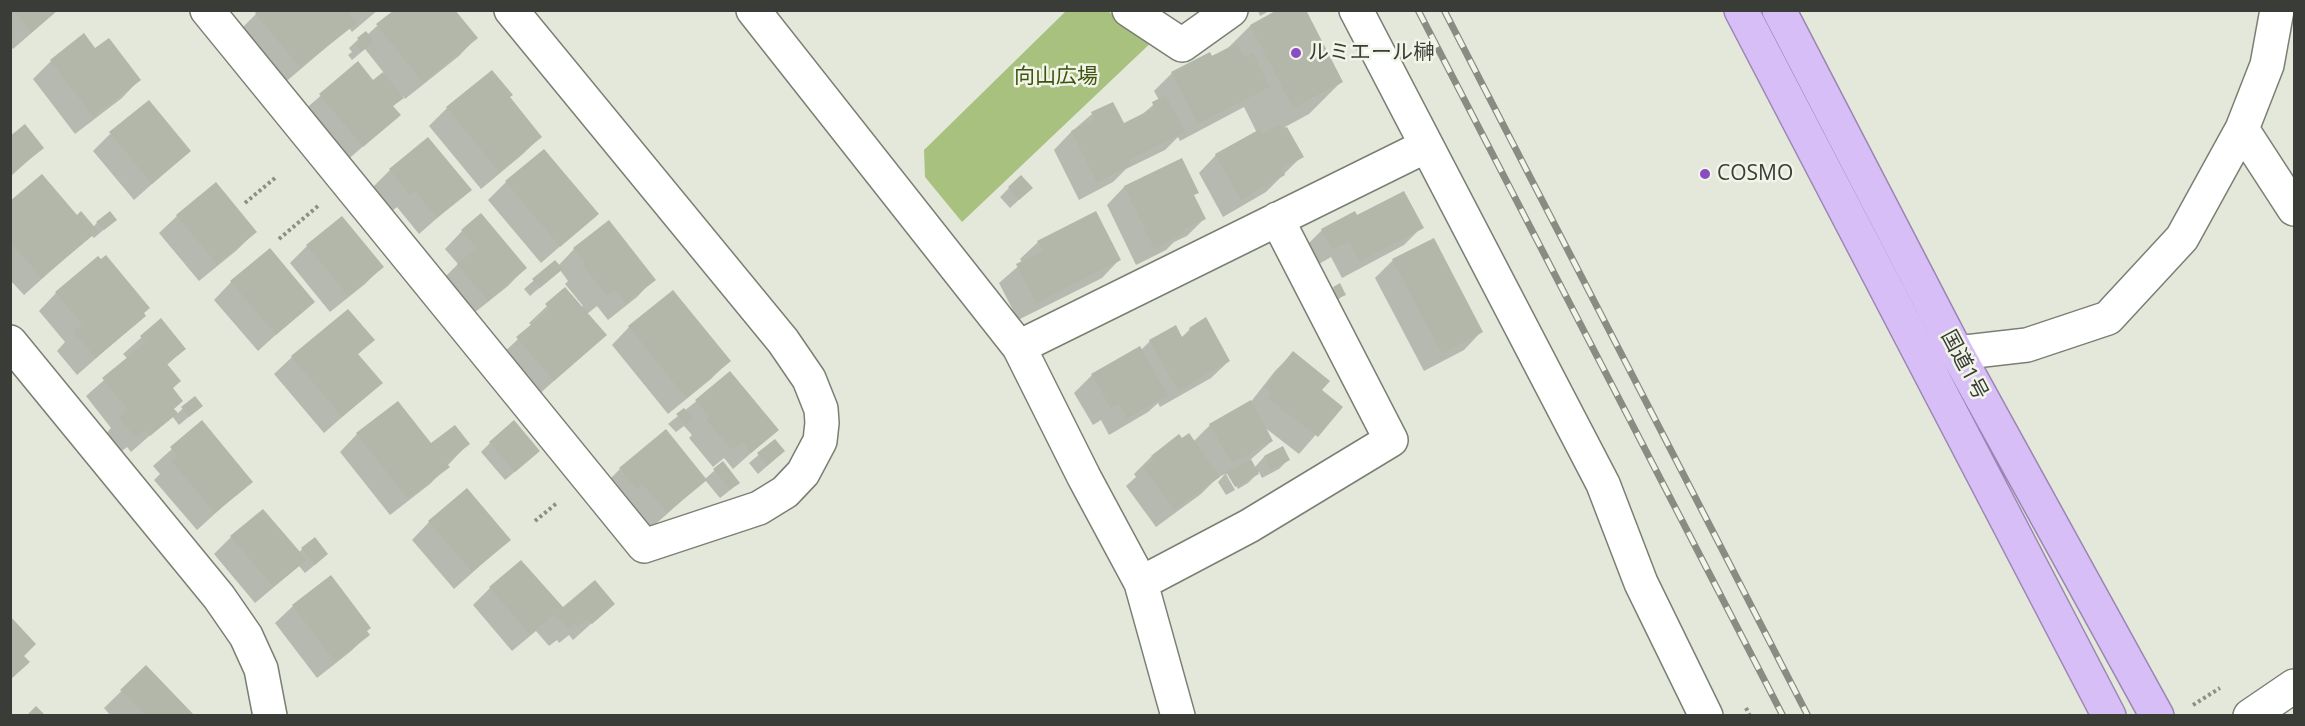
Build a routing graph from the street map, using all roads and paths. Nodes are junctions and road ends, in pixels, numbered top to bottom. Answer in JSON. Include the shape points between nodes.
{"nodes":[{"id":1,"x":207,"y":10,"type":"edge"},
{"id":2,"x":511,"y":10,"type":"edge"},
{"id":3,"x":753,"y":10,"type":"edge"},
{"id":4,"x":1129,"y":10,"type":"edge"},
{"id":5,"x":1231,"y":10,"type":"edge"},
{"id":6,"x":1356,"y":10,"type":"edge"},
{"id":7,"x":1741,"y":10,"type":"edge"},
{"id":8,"x":1779,"y":10,"type":"edge"},
{"id":9,"x":2277,"y":10,"type":"edge"},
{"id":10,"x":2242,"y":129,"type":"junction"},
{"id":11,"x":1425,"y":146,"type":"junction"},
{"id":12,"x":275,"y":178,"type":"dead end"},
{"id":13,"x":347,"y":182,"type":"junction"},
{"id":14,"x":245,"y":203,"type":"dead end"},
{"id":15,"x":2295,"y":209,"type":"edge"},
{"id":16,"x":1277,"y":219,"type":"junction"},
{"id":17,"x":279,"y":238,"type":"dead end"},
{"id":18,"x":10,"y":342,"type":"edge"},
{"id":19,"x":1019,"y":347,"type":"junction"},
{"id":20,"x":1957,"y":353,"type":"junction"},
{"id":21,"x":1141,"y":583,"type":"junction"},
{"id":22,"x":2295,"y":686,"type":"edge"},
{"id":23,"x":270,"y":716,"type":"edge"},
{"id":24,"x":1178,"y":716,"type":"edge"},
{"id":25,"x":1706,"y":716,"type":"edge"},
{"id":26,"x":2109,"y":716,"type":"edge"},
{"id":27,"x":2157,"y":716,"type":"edge"},
{"id":28,"x":2250,"y":716,"type":"edge"}],
"edges":[{"from":1,"to":13,"type":"street"},
{"from":2,"to":13,"type":"street","via":[[783,341],[809,379],[821,409],[822,423],[815,452],[794,483],[759,508],[644,546]]},
{"from":3,"to":19,"type":"street"},
{"from":4,"to":5,"type":"street","via":[[1182,45]]},
{"from":6,"to":11,"type":"street"},
{"from":7,"to":26,"type":"highway","name":"国道1号"},
{"from":8,"to":20,"type":"highway","name":"国道1号"},
{"from":9,"to":10,"type":"street","via":[[2267,65]]},
{"from":10,"to":15,"type":"street"},
{"from":10,"to":20,"type":"street","via":[[2182,238],[2108,318],[2027,345]]},
{"from":11,"to":16,"type":"street"},
{"from":11,"to":25,"type":"street","via":[[1603,484],[1641,583]]},
{"from":12,"to":14,"type":"path"},
{"from":13,"to":17,"type":"path"},
{"from":16,"to":19,"type":"street"},
{"from":16,"to":21,"type":"street","via":[[1391,440],[1249,526]]},
{"from":18,"to":23,"type":"street","via":[[219,597],[246,636],[261,669]]},
{"from":19,"to":21,"type":"street"},
{"from":20,"to":27,"type":"highway","name":"国道1号"},
{"from":21,"to":24,"type":"street"},
{"from":22,"to":28,"type":"street"}]}
